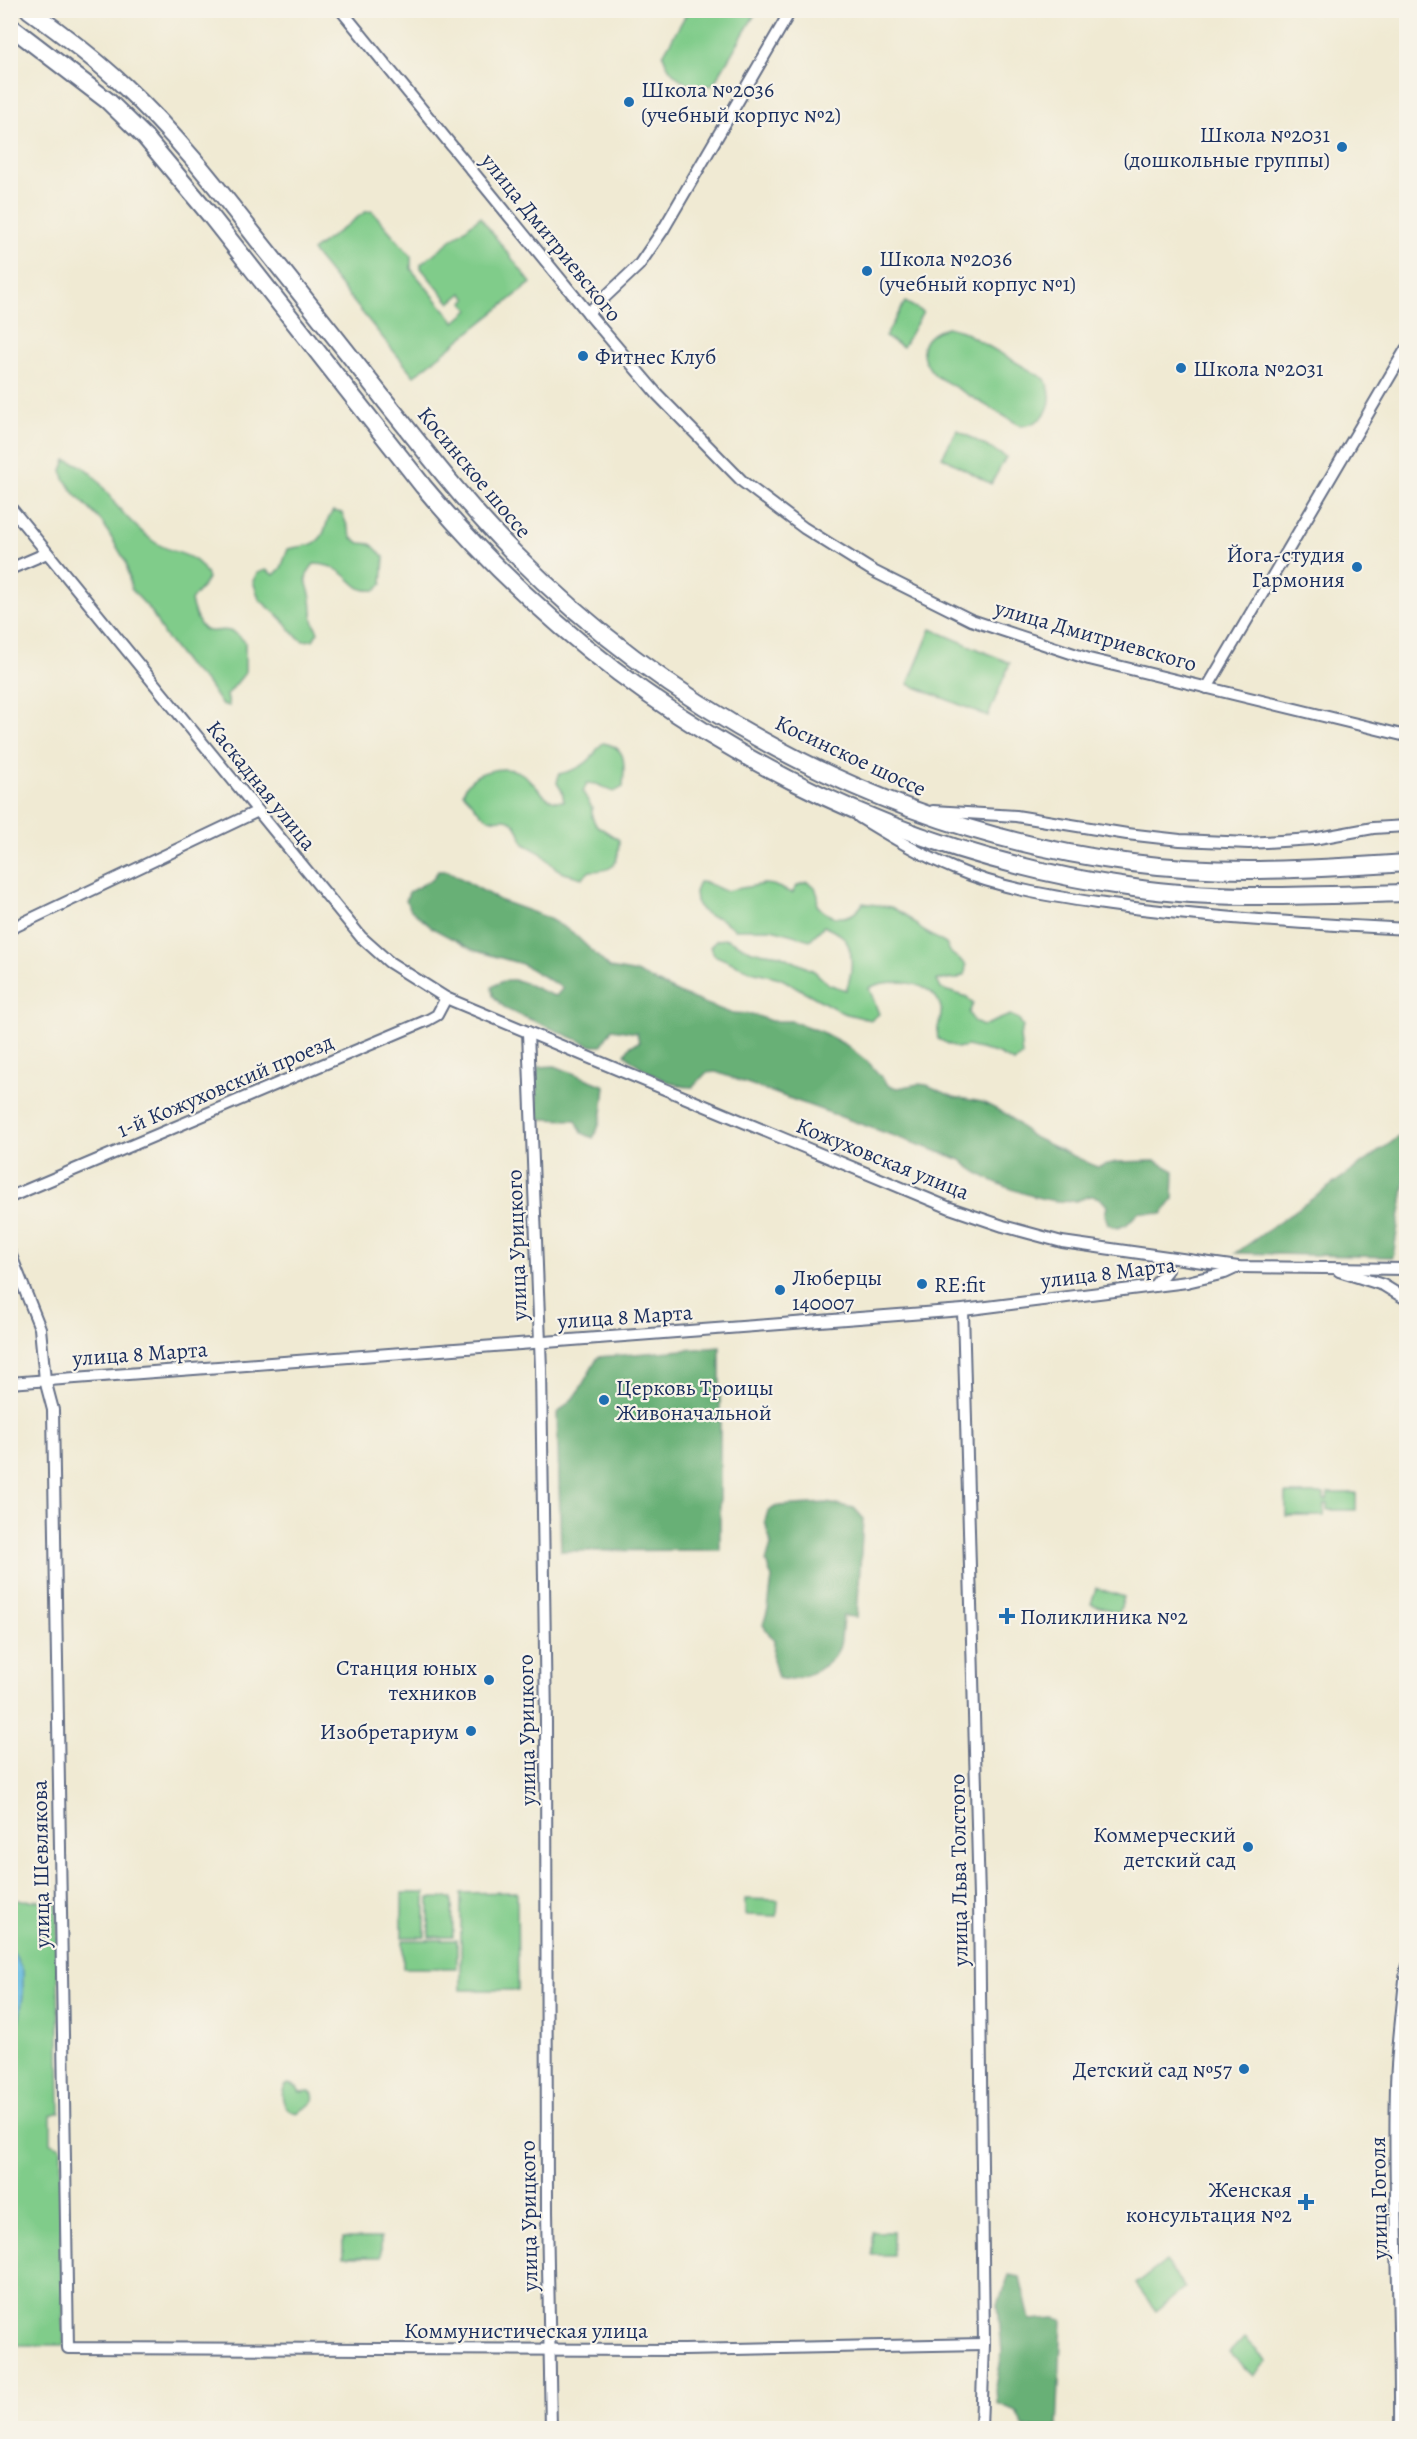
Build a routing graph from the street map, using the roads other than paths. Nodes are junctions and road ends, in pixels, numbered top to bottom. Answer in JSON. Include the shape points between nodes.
{"nodes":[{"id":1,"x":29,"y":10,"type":"edge"},
{"id":2,"x":341,"y":10,"type":"edge"},
{"id":3,"x":791,"y":10,"type":"edge"},
{"id":4,"x":10,"y":26,"type":"edge"},
{"id":5,"x":588,"y":313,"type":"junction"},
{"id":6,"x":1407,"y":349,"type":"edge"},
{"id":7,"x":10,"y":507,"type":"edge"},
{"id":8,"x":47,"y":553,"type":"junction"},
{"id":9,"x":10,"y":569,"type":"edge"},
{"id":10,"x":1208,"y":688,"type":"junction"},
{"id":11,"x":1407,"y":736,"type":"edge"},
{"id":12,"x":833,"y":801,"type":"junction"},
{"id":13,"x":903,"y":806,"type":"junction"},
{"id":14,"x":258,"y":811,"type":"junction"},
{"id":15,"x":1407,"y":826,"type":"edge"},
{"id":16,"x":1407,"y":863,"type":"edge"},
{"id":17,"x":1407,"y":893,"type":"edge"},
{"id":18,"x":1407,"y":928,"type":"edge"},
{"id":19,"x":10,"y":929,"type":"edge"},
{"id":20,"x":446,"y":998,"type":"junction"},
{"id":21,"x":528,"y":1032,"type":"junction"},
{"id":22,"x":10,"y":1197,"type":"edge"},
{"id":23,"x":10,"y":1253,"type":"edge"},
{"id":24,"x":1152,"y":1255,"type":"junction"},
{"id":25,"x":1238,"y":1267,"type":"junction"},
{"id":26,"x":1327,"y":1268,"type":"junction"},
{"id":27,"x":1407,"y":1269,"type":"edge"},
{"id":28,"x":1154,"y":1286,"type":"junction"},
{"id":29,"x":1407,"y":1299,"type":"edge"},
{"id":30,"x":963,"y":1310,"type":"junction"},
{"id":31,"x":538,"y":1342,"type":"junction"},
{"id":32,"x":45,"y":1380,"type":"junction"},
{"id":33,"x":10,"y":1383,"type":"edge"},
{"id":34,"x":1407,"y":1968,"type":"edge"},
{"id":35,"x":1404,"y":2020,"type":"edge"},
{"id":36,"x":984,"y":2344,"type":"junction"},
{"id":37,"x":68,"y":2348,"type":"joint"},
{"id":38,"x":550,"y":2349,"type":"junction"},
{"id":39,"x":551,"y":2428,"type":"edge"},
{"id":40,"x":981,"y":2428,"type":"edge"},
{"id":41,"x":1400,"y":2428,"type":"edge"}],
"edges":[{"from":1,"to":13,"type":"highway","name":"Косинское шоссе","via":[[106,70],[159,120],[458,492],[549,587],[634,657],[724,718],[817,768]]},
{"from":2,"to":5,"type":"street","name":"улица Дмитриевского"},
{"from":3,"to":5,"type":"street","via":[[639,266]]},
{"from":4,"to":12,"type":"highway","name":"Косинское шоссе","via":[[100,94],[145,137],[446,513],[539,609],[612,669],[686,721]]},
{"from":5,"to":10,"type":"street","name":"улица Дмитриевского","via":[[717,457],[778,510],[873,571],[972,620],[1089,659]]},
{"from":6,"to":10,"type":"street"},
{"from":7,"to":8,"type":"street","name":"Каскадная улица"},
{"from":8,"to":9,"type":"street"},
{"from":8,"to":14,"type":"street","name":"Каскадная улица"},
{"from":10,"to":11,"type":"street","name":"улица Дмитриевского"},
{"from":12,"to":17,"type":"highway","name":"Косинское шоссе","via":[[938,843],[1052,874],[1136,888],[1288,896]]},
{"from":12,"to":18,"type":"street","via":[[956,870],[1023,890],[1152,910]]},
{"from":13,"to":15,"type":"street","via":[[1016,816],[1127,834],[1215,842],[1281,842]]},
{"from":13,"to":16,"type":"highway","name":"Косинское шоссе","via":[[987,835],[1135,864],[1285,870]]},
{"from":14,"to":19,"type":"street"},
{"from":14,"to":20,"type":"street","name":"Каскадная улица","via":[[362,937],[388,962]]},
{"from":20,"to":21,"type":"street","name":"Каскадная улица"},
{"from":20,"to":22,"type":"street","name":"1-й Кожуховский проезд","via":[[437,1015],[428,1020]]},
{"from":21,"to":24,"type":"street","name":"Кожуховская улица","via":[[950,1208],[1062,1242]]},
{"from":21,"to":31,"type":"street","name":"улица Урицкого"},
{"from":23,"to":32,"type":"street","name":"улица Шевлякова","via":[[40,1328]]},
{"from":24,"to":25,"type":"street","name":"Кожуховская улица"},
{"from":24,"to":28,"type":"street","via":[[1163,1260],[1167,1270]]},
{"from":25,"to":26,"type":"street"},
{"from":25,"to":28,"type":"street","name":"улица 8 Марта","via":[[1205,1279]]},
{"from":26,"to":27,"type":"street"},
{"from":26,"to":29,"type":"street","via":[[1383,1285]]},
{"from":28,"to":30,"type":"street","name":"улица 8 Марта"},
{"from":30,"to":31,"type":"street","name":"улица 8 Марта"},
{"from":30,"to":36,"type":"street","name":"улица Льва Толстого","via":[[979,1898]]},
{"from":31,"to":32,"type":"street","name":"улица 8 Марта"},
{"from":31,"to":38,"type":"street","name":"улица Урицкого","via":[[546,1732]]},
{"from":32,"to":33,"type":"street","name":"улица 8 Марта"},
{"from":32,"to":37,"type":"street","name":"улица Шевлякова","via":[[54,1420]]},
{"from":34,"to":35,"type":"street","name":"улица Гоголя"},
{"from":35,"to":41,"type":"street","name":"улица Гоголя","via":[[1396,2084],[1395,2168]]},
{"from":36,"to":38,"type":"street","name":"Коммунистическая улица"},
{"from":36,"to":40,"type":"street","name":"улица Льва Толстого"},
{"from":37,"to":38,"type":"street","name":"Коммунистическая улица"},
{"from":38,"to":39,"type":"street","name":"улица Урицкого"}]}
